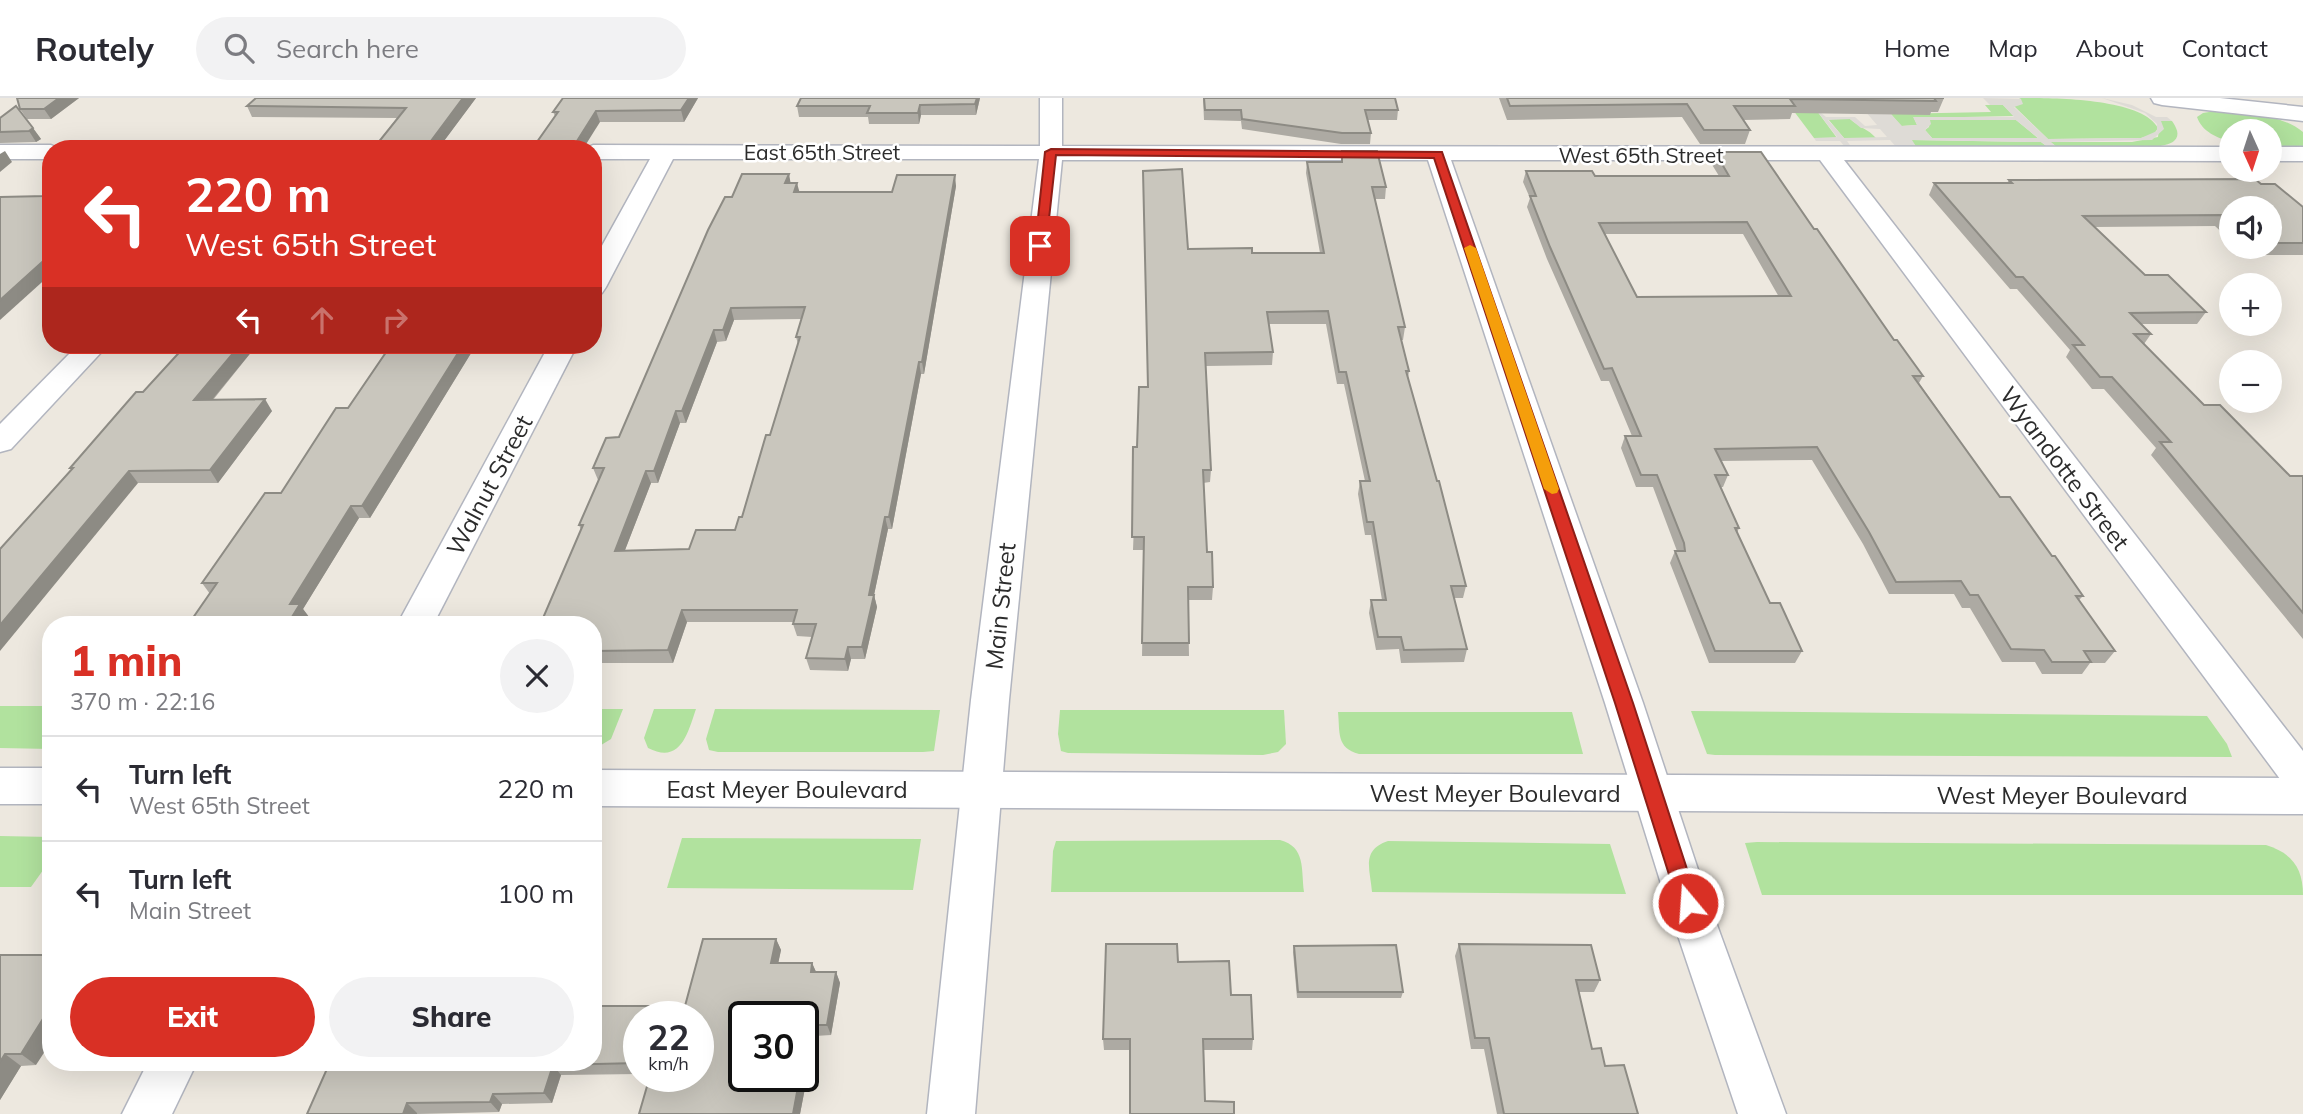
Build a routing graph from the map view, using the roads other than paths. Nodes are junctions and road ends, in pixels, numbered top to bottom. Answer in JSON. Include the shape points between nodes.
{"nodes":[{"id":1,"x":1051,"y":98,"type":"edge"},
{"id":2,"x":2153,"y":98,"type":"edge"},
{"id":3,"x":2162,"y":98,"type":"edge"},
{"id":4,"x":2284,"y":98,"type":"edge"},
{"id":5,"x":2302,"y":114,"type":"edge"},
{"id":6,"x":0,"y":152,"type":"edge"},
{"id":7,"x":42,"y":152,"type":"edge"},
{"id":8,"x":602,"y":152,"type":"edge"},
{"id":9,"x":665,"y":152,"type":"junction"},
{"id":10,"x":1051,"y":152,"type":"junction"},
{"id":11,"x":2203,"y":154,"type":"junction"},
{"id":12,"x":2219,"y":154,"type":"edge"},
{"id":13,"x":2282,"y":154,"type":"edge"},
{"id":14,"x":2303,"y":154,"type":"edge"},
{"id":15,"x":1438,"y":155,"type":"junction"},
{"id":16,"x":1828,"y":155,"type":"junction"},
{"id":17,"x":602,"y":270,"type":"edge"},
{"id":18,"x":85,"y":354,"type":"edge"},
{"id":19,"x":558,"y":354,"type":"edge"},
{"id":20,"x":0,"y":442,"type":"edge"},
{"id":21,"x":420,"y":616,"type":"edge"},
{"id":22,"x":2303,"y":780,"type":"edge"},
{"id":23,"x":0,"y":786,"type":"edge"},
{"id":24,"x":42,"y":786,"type":"edge"},
{"id":25,"x":602,"y":788,"type":"edge"},
{"id":26,"x":981,"y":790,"type":"junction"},
{"id":27,"x":1653,"y":793,"type":"junction"},
{"id":28,"x":2303,"y":796,"type":"edge"},
{"id":29,"x":169,"y":1071,"type":"edge"},
{"id":30,"x":146,"y":1114,"type":"edge"},
{"id":31,"x":951,"y":1114,"type":"edge"},
{"id":32,"x":1762,"y":1114,"type":"edge"}],
"edges":[{"from":1,"to":10,"type":"street","name":"Main Street"},
{"from":2,"to":11,"type":"street","via":[[2174,110],[2203,144]]},
{"from":3,"to":5,"type":"street"},
{"from":4,"to":5,"type":"street"},
{"from":6,"to":7,"type":"street"},
{"from":8,"to":9,"type":"street","name":"East 65th Street"},
{"from":9,"to":10,"type":"street","name":"East 65th Street"},
{"from":9,"to":17,"type":"street"},
{"from":10,"to":15,"type":"street","name":"West 65th Street"},
{"from":10,"to":26,"type":"street","name":"Main Street"},
{"from":11,"to":12,"type":"street","name":"West 65th Street"},
{"from":11,"to":16,"type":"street","name":"West 65th Street"},
{"from":13,"to":14,"type":"street"},
{"from":15,"to":16,"type":"street","name":"West 65th Street"},
{"from":15,"to":27,"type":"street"},
{"from":16,"to":22,"type":"street","name":"Wyandotte Street"},
{"from":18,"to":20,"type":"street"},
{"from":19,"to":21,"type":"street","name":"Walnut Street"},
{"from":23,"to":24,"type":"main road"},
{"from":25,"to":26,"type":"main road","name":"East Meyer Boulevard"},
{"from":26,"to":27,"type":"main road","name":"West Meyer Boulevard"},
{"from":26,"to":31,"type":"street","name":"Main Street"},
{"from":27,"to":28,"type":"main road","name":"West Meyer Boulevard"},
{"from":27,"to":32,"type":"street"},
{"from":29,"to":30,"type":"street"}]}
